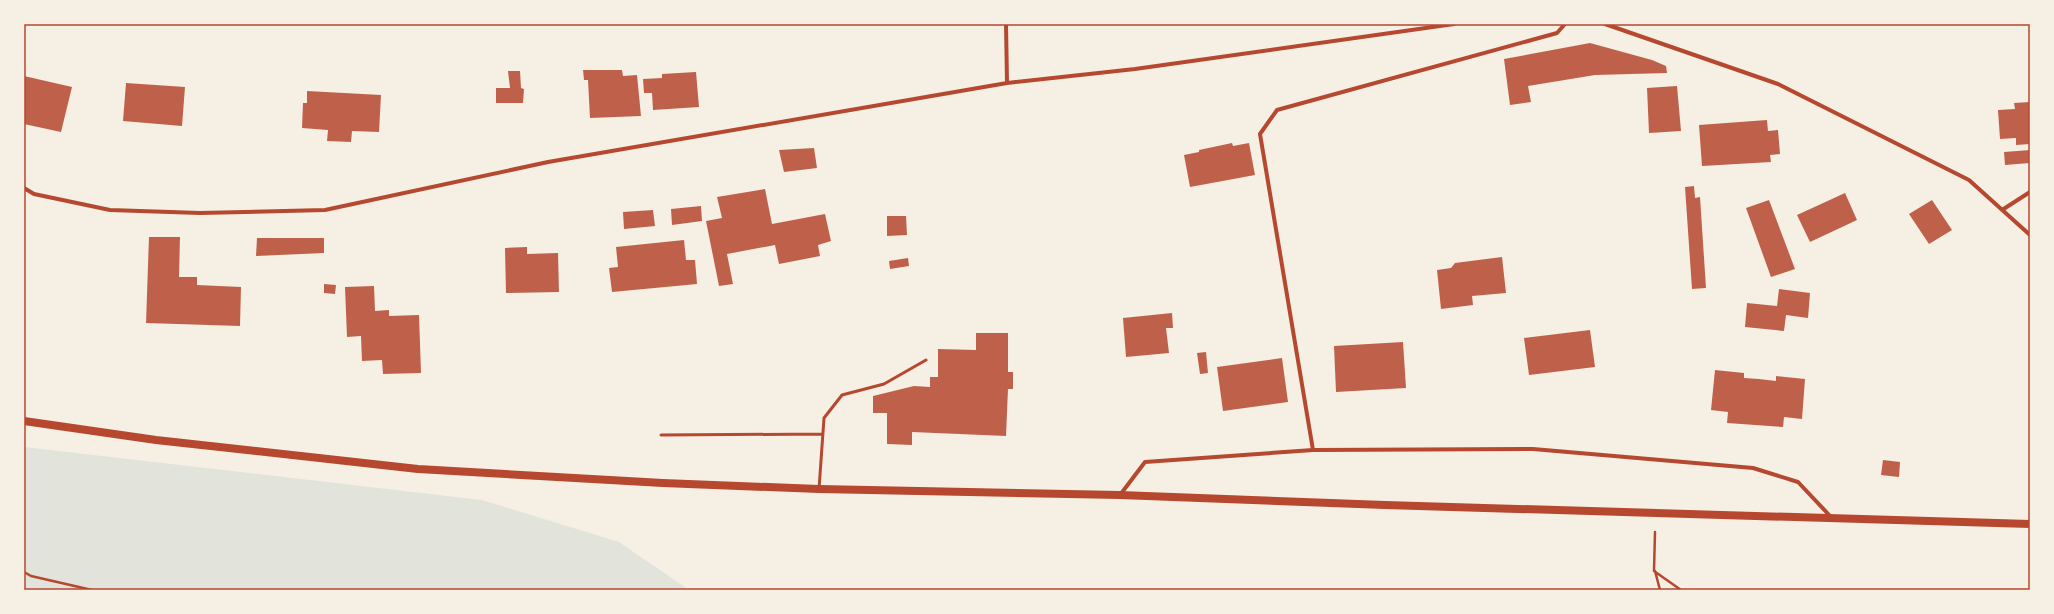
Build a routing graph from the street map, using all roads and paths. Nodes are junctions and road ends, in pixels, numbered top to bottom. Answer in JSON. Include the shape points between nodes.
{"nodes":[{"id":1,"x":1006,"y":24,"type":"edge"},
{"id":2,"x":1454,"y":24,"type":"edge"},
{"id":3,"x":1565,"y":24,"type":"edge"},
{"id":4,"x":1605,"y":24,"type":"edge"},
{"id":5,"x":1007,"y":83,"type":"junction"},
{"id":6,"x":24,"y":188,"type":"edge"},
{"id":7,"x":2030,"y":192,"type":"edge"},
{"id":8,"x":2002,"y":210,"type":"junction"},
{"id":9,"x":2030,"y":236,"type":"edge"},
{"id":10,"x":926,"y":360,"type":"dead end"},
{"id":11,"x":24,"y":421,"type":"edge"},
{"id":12,"x":823,"y":434,"type":"junction"},
{"id":13,"x":661,"y":435,"type":"dead end"},
{"id":14,"x":1313,"y":450,"type":"junction"},
{"id":15,"x":819,"y":489,"type":"junction"},
{"id":16,"x":1120,"y":495,"type":"junction"},
{"id":17,"x":1655,"y":512,"type":"junction"},
{"id":18,"x":1831,"y":517,"type":"junction"},
{"id":19,"x":2030,"y":524,"type":"edge"},
{"id":20,"x":1654,"y":571,"type":"junction"},
{"id":21,"x":24,"y":572,"type":"edge"},
{"id":22,"x":92,"y":590,"type":"edge"},
{"id":23,"x":1660,"y":590,"type":"edge"},
{"id":24,"x":1681,"y":590,"type":"edge"}],
"edges":[{"from":1,"to":5,"type":"street"},
{"from":2,"to":5,"type":"street","via":[[1135,69]]},
{"from":3,"to":14,"type":"street","via":[[1557,33],[1277,110],[1260,134]]},
{"from":4,"to":8,"type":"street","via":[[1778,84],[1968,180]]},
{"from":5,"to":6,"type":"street","via":[[548,162],[325,210],[200,213],[110,210],[34,194]]},
{"from":7,"to":8,"type":"street"},
{"from":8,"to":9,"type":"street"},
{"from":10,"to":12,"type":"lane","via":[[884,384],[842,395],[824,418]]},
{"from":11,"to":15,"type":"main road","via":[[156,440],[418,469]]},
{"from":12,"to":13,"type":"lane"},
{"from":12,"to":15,"type":"lane"},
{"from":14,"to":16,"type":"street","via":[[1145,462]]},
{"from":14,"to":18,"type":"street","via":[[1534,449],[1753,468],[1798,482]]},
{"from":15,"to":16,"type":"main road"},
{"from":16,"to":17,"type":"main road"},
{"from":17,"to":18,"type":"main road"},
{"from":17,"to":20,"type":"path"},
{"from":18,"to":19,"type":"main road"},
{"from":20,"to":23,"type":"path"},
{"from":20,"to":24,"type":"path"},
{"from":21,"to":22,"type":"path","via":[[31,576]]}]}
